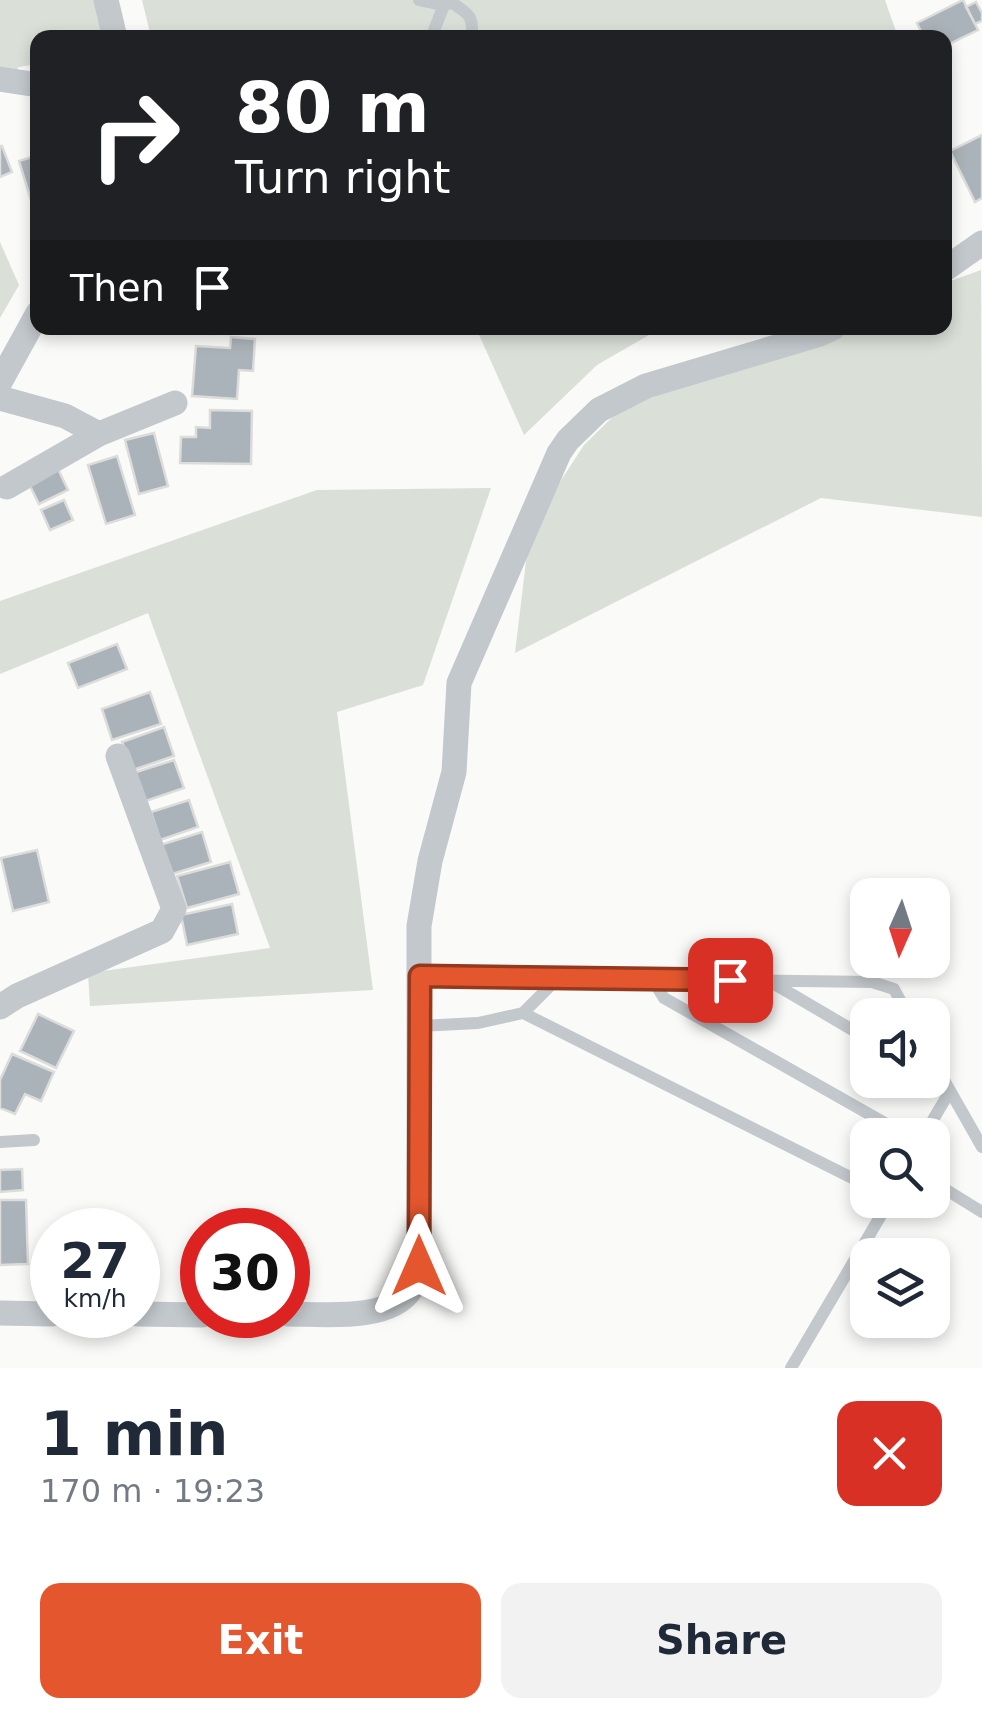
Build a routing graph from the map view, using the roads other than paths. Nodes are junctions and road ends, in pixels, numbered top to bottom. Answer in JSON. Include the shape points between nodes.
{"nodes":[{"id":1,"x":106,"y":0,"type":"edge"},
{"id":2,"x":419,"y":0,"type":"edge"},
{"id":3,"x":444,"y":2,"type":"edge"},
{"id":4,"x":113,"y":30,"type":"edge"},
{"id":5,"x":434,"y":30,"type":"edge"},
{"id":6,"x":471,"y":30,"type":"edge"},
{"id":7,"x":0,"y":79,"type":"edge"},
{"id":8,"x":30,"y":84,"type":"edge"},
{"id":9,"x":982,"y":243,"type":"edge"},
{"id":10,"x":952,"y":264,"type":"edge"},
{"id":11,"x":30,"y":328,"type":"edge"},
{"id":12,"x":807,"y":335,"type":"edge"},
{"id":13,"x":0,"y":382,"type":"edge"},
{"id":14,"x":0,"y":398,"type":"edge"},
{"id":15,"x":175,"y":402,"type":"dead end"},
{"id":16,"x":100,"y":434,"type":"junction"},
{"id":17,"x":7,"y":488,"type":"dead end"},
{"id":18,"x":118,"y":756,"type":"dead end"},
{"id":19,"x":420,"y":976,"type":"junction"},
{"id":20,"x":558,"y":978,"type":"junction"},
{"id":21,"x":652,"y":979,"type":"junction"},
{"id":22,"x":769,"y":980,"type":"junction"},
{"id":23,"x":899,"y":998,"type":"edge"},
{"id":24,"x":0,"y":1007,"type":"edge"},
{"id":25,"x":523,"y":1014,"type":"junction"},
{"id":26,"x":419,"y":1026,"type":"junction"},
{"id":27,"x":850,"y":1028,"type":"edge"},
{"id":28,"x":950,"y":1091,"type":"edge"},
{"id":29,"x":876,"y":1118,"type":"edge"},
{"id":30,"x":34,"y":1140,"type":"dead end"},
{"id":31,"x":0,"y":1142,"type":"edge"},
{"id":32,"x":982,"y":1147,"type":"edge"},
{"id":33,"x":850,"y":1177,"type":"edge"},
{"id":34,"x":950,"y":1192,"type":"edge"},
{"id":35,"x":982,"y":1212,"type":"edge"},
{"id":36,"x":879,"y":1218,"type":"edge"},
{"id":37,"x":0,"y":1314,"type":"edge"},
{"id":38,"x":30,"y":1314,"type":"edge"},
{"id":39,"x":310,"y":1314,"type":"edge"},
{"id":40,"x":791,"y":1368,"type":"edge"}],
"edges":[{"from":1,"to":4,"type":"street"},
{"from":2,"to":3,"type":"lane"},
{"from":3,"to":5,"type":"lane"},
{"from":3,"to":6,"type":"lane","via":[[467,12]]},
{"from":7,"to":8,"type":"street"},
{"from":9,"to":10,"type":"street"},
{"from":11,"to":13,"type":"street"},
{"from":12,"to":19,"type":"street","via":[[646,386],[599,410],[560,453],[459,683],[454,772],[419,926]]},
{"from":14,"to":16,"type":"street","via":[[65,416]]},
{"from":15,"to":16,"type":"street"},
{"from":16,"to":17,"type":"street"},
{"from":18,"to":24,"type":"street","via":[[174,909],[162,931]]},
{"from":19,"to":20,"type":"lane"},
{"from":19,"to":26,"type":"street"},
{"from":20,"to":21,"type":"lane"},
{"from":20,"to":25,"type":"lane"},
{"from":21,"to":22,"type":"lane"},
{"from":21,"to":29,"type":"lane","via":[[664,998]]},
{"from":22,"to":23,"type":"lane","via":[[872,982],[894,989]]},
{"from":22,"to":27,"type":"lane"},
{"from":25,"to":26,"type":"lane"},
{"from":25,"to":33,"type":"lane"},
{"from":26,"to":39,"type":"street","via":[[419,1266],[410,1290],[392,1306],[368,1313]]},
{"from":28,"to":32,"type":"lane"},
{"from":30,"to":31,"type":"lane"},
{"from":34,"to":35,"type":"lane"},
{"from":36,"to":40,"type":"lane"},
{"from":37,"to":38,"type":"street"}]}
